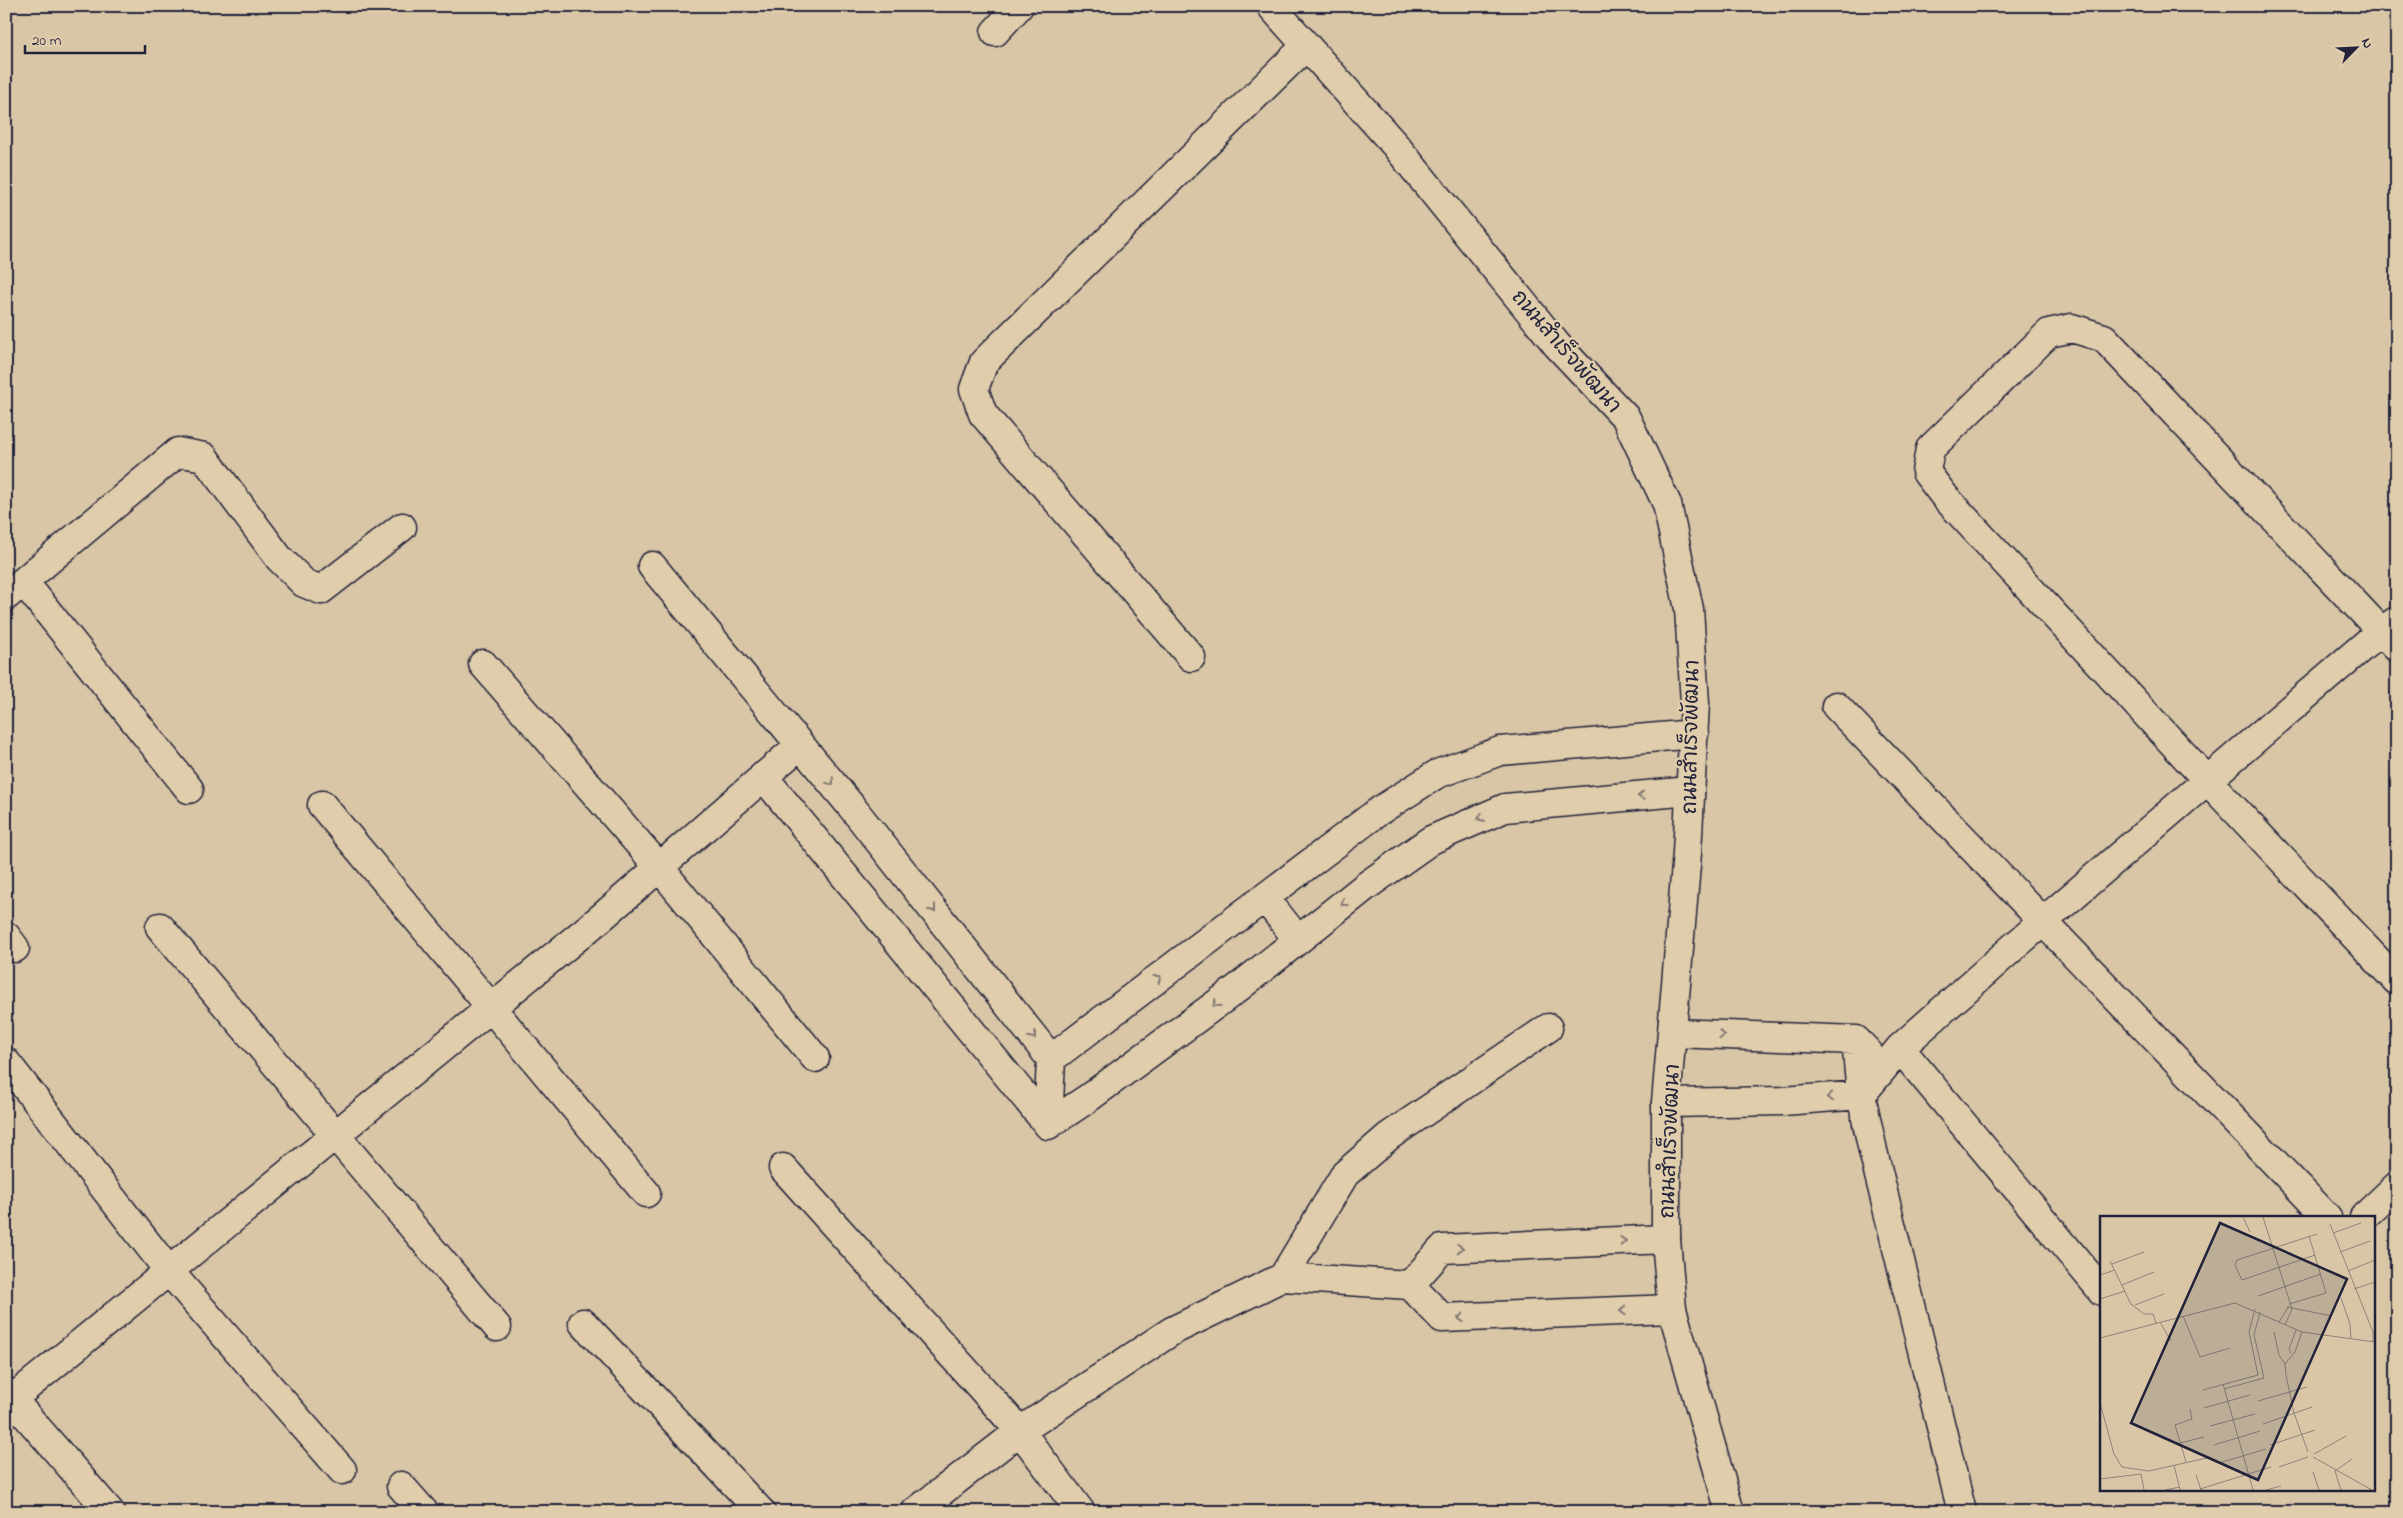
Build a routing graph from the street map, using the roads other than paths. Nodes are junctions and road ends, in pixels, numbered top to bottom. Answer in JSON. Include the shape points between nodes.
{"nodes":[{"id":1,"x":1019,"y":6,"type":"edge"},
{"id":2,"x":1271,"y":6,"type":"edge"},
{"id":3,"x":995,"y":32,"type":"dead end"},
{"id":4,"x":1306,"y":46,"type":"junction"},
{"id":5,"x":402,"y":527,"type":"dead end"},
{"id":6,"x":652,"y":566,"type":"dead end"},
{"id":7,"x":15,"y":589,"type":"edge"},
{"id":8,"x":2392,"y":633,"type":"edge"},
{"id":9,"x":1191,"y":657,"type":"dead end"},
{"id":10,"x":483,"y":664,"type":"dead end"},
{"id":11,"x":1836,"y":706,"type":"dead end"},
{"id":12,"x":1694,"y":734,"type":"junction"},
{"id":13,"x":800,"y":745,"type":"junction"},
{"id":14,"x":763,"y":776,"type":"junction"},
{"id":15,"x":2207,"y":780,"type":"junction"},
{"id":16,"x":189,"y":789,"type":"dead end"},
{"id":17,"x":1690,"y":791,"type":"junction"},
{"id":18,"x":322,"y":805,"type":"dead end"},
{"id":19,"x":659,"y":867,"type":"junction"},
{"id":20,"x":1265,"y":898,"type":"junction"},
{"id":21,"x":2044,"y":922,"type":"junction"},
{"id":22,"x":160,"y":928,"type":"dead end"},
{"id":23,"x":1298,"y":940,"type":"junction"},
{"id":24,"x":2397,"y":981,"type":"edge"},
{"id":25,"x":492,"y":1006,"type":"junction"},
{"id":26,"x":1548,"y":1028,"type":"dead end"},
{"id":27,"x":1673,"y":1033,"type":"junction"},
{"id":28,"x":1856,"y":1040,"type":"junction"},
{"id":29,"x":815,"y":1058,"type":"dead end"},
{"id":30,"x":1892,"y":1058,"type":"junction"},
{"id":31,"x":1051,"y":1059,"type":"junction"},
{"id":32,"x":6,"y":1062,"type":"edge"},
{"id":33,"x":1861,"y":1094,"type":"junction"},
{"id":34,"x":1666,"y":1103,"type":"junction"},
{"id":35,"x":1048,"y":1125,"type":"junction"},
{"id":36,"x":334,"y":1134,"type":"junction"},
{"id":37,"x":783,"y":1168,"type":"dead end"},
{"id":38,"x":2397,"y":1186,"type":"edge"},
{"id":39,"x":646,"y":1193,"type":"dead end"},
{"id":40,"x":2326,"y":1216,"type":"edge"},
{"id":41,"x":2365,"y":1216,"type":"edge"},
{"id":42,"x":1666,"y":1239,"type":"junction"},
{"id":43,"x":168,"y":1270,"type":"junction"},
{"id":44,"x":1282,"y":1278,"type":"junction"},
{"id":45,"x":1410,"y":1285,"type":"junction"},
{"id":46,"x":2100,"y":1289,"type":"edge"},
{"id":47,"x":1672,"y":1309,"type":"junction"},
{"id":48,"x":583,"y":1323,"type":"dead end"},
{"id":49,"x":497,"y":1327,"type":"dead end"},
{"id":50,"x":8,"y":1398,"type":"edge"},
{"id":51,"x":1020,"y":1431,"type":"junction"},
{"id":52,"x":342,"y":1470,"type":"dead end"},
{"id":53,"x":401,"y":1486,"type":"dead end"},
{"id":54,"x":110,"y":1512,"type":"edge"},
{"id":55,"x":424,"y":1512,"type":"edge"},
{"id":56,"x":761,"y":1512,"type":"edge"},
{"id":57,"x":915,"y":1512,"type":"edge"},
{"id":58,"x":1081,"y":1512,"type":"edge"},
{"id":59,"x":1730,"y":1512,"type":"edge"},
{"id":60,"x":1962,"y":1512,"type":"edge"}],
"edges":[{"from":1,"to":3,"type":"street"},
{"from":2,"to":4,"type":"street","name":"ถนนสำเร็จพัฒนา"},
{"from":4,"to":9,"type":"street","via":[[984,362],[974,389],[983,414]]},
{"from":4,"to":12,"type":"street","name":"ถนนสำเร็จพัฒนา","via":[[1395,145],[1557,346],[1626,418],[1667,504],[1689,609]]},
{"from":5,"to":7,"type":"street","via":[[321,590],[304,583],[278,558],[204,457],[178,452]]},
{"from":6,"to":13,"type":"street"},
{"from":7,"to":16,"type":"street"},
{"from":8,"to":15,"type":"street"},
{"from":8,"to":15,"type":"street","via":[[2104,338],[2072,328],[2049,334],[1930,449],[1926,472],[1945,497]]},
{"from":10,"to":19,"type":"street"},
{"from":11,"to":21,"type":"street"},
{"from":12,"to":17,"type":"street","name":"ถนนสำเร็จพัฒนา"},
{"from":12,"to":20,"type":"street","via":[[1500,751],[1437,774],[1379,812]]},
{"from":13,"to":14,"type":"street"},
{"from":13,"to":31,"type":"street","one_way":true},
{"from":14,"to":19,"type":"street"},
{"from":14,"to":35,"type":"street"},
{"from":15,"to":21,"type":"street"},
{"from":15,"to":24,"type":"street"},
{"from":17,"to":23,"type":"street","one_way":true,"via":[[1505,808],[1431,840]]},
{"from":17,"to":27,"type":"street","name":"ถนนสำเร็จพัฒนา"},
{"from":18,"to":25,"type":"street"},
{"from":19,"to":25,"type":"street"},
{"from":19,"to":29,"type":"street"},
{"from":20,"to":23,"type":"street"},
{"from":31,"to":20,"type":"street","one_way":true},
{"from":21,"to":30,"type":"street"},
{"from":21,"to":40,"type":"street"},
{"from":22,"to":36,"type":"street"},
{"from":23,"to":35,"type":"street","one_way":true},
{"from":25,"to":36,"type":"street"},
{"from":25,"to":39,"type":"street"},
{"from":26,"to":44,"type":"street","via":[[1389,1136],[1345,1174]]},
{"from":27,"to":28,"type":"street","one_way":true},
{"from":27,"to":34,"type":"street","name":"ถนนสำเร็จพัฒนา"},
{"from":28,"to":30,"type":"street"},
{"from":28,"to":33,"type":"street"},
{"from":30,"to":33,"type":"street"},
{"from":30,"to":46,"type":"street"},
{"from":31,"to":35,"type":"street"},
{"from":32,"to":43,"type":"street"},
{"from":33,"to":34,"type":"street","one_way":true,"via":[[1783,1101]]},
{"from":33,"to":60,"type":"street"},
{"from":34,"to":42,"type":"street","name":"ถนนสำเร็จพัฒนา"},
{"from":36,"to":43,"type":"street"},
{"from":36,"to":49,"type":"street"},
{"from":37,"to":51,"type":"street"},
{"from":38,"to":41,"type":"street"},
{"from":45,"to":42,"type":"street","one_way":true,"via":[[1442,1249]]},
{"from":42,"to":47,"type":"street","name":"ถนนสำเร็จพัฒนา"},
{"from":43,"to":50,"type":"street"},
{"from":43,"to":52,"type":"street"},
{"from":44,"to":45,"type":"street"},
{"from":44,"to":51,"type":"street","via":[[1172,1331]]},
{"from":47,"to":45,"type":"street","one_way":true,"via":[[1442,1318]]},
{"from":47,"to":59,"type":"street","name":"ถนนสำเร็จพัฒนา"},
{"from":48,"to":56,"type":"street"},
{"from":50,"to":54,"type":"street"},
{"from":51,"to":57,"type":"street"},
{"from":51,"to":58,"type":"street"},
{"from":53,"to":55,"type":"street"}]}
